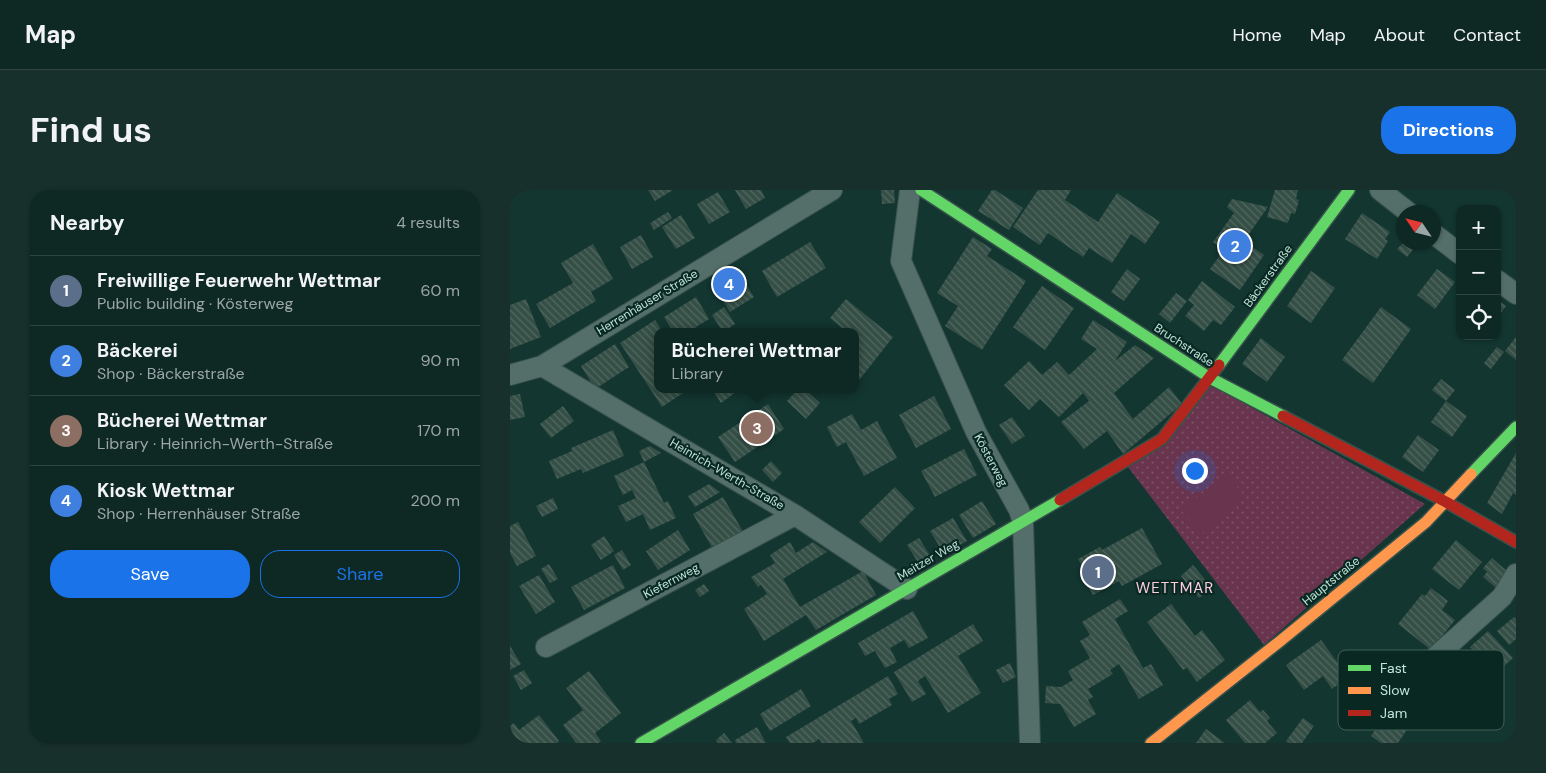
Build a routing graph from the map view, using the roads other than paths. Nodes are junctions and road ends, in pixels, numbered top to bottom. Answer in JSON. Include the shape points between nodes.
{"nodes":[{"id":1,"x":832,"y":190,"type":"edge"},
{"id":2,"x":910,"y":190,"type":"edge"},
{"id":3,"x":921,"y":190,"type":"edge"},
{"id":4,"x":1349,"y":190,"type":"edge"},
{"id":5,"x":1380,"y":190,"type":"edge"},
{"id":6,"x":1399,"y":205,"type":"edge"},
{"id":7,"x":1441,"y":239,"type":"edge"},
{"id":8,"x":1456,"y":251,"type":"edge"},
{"id":9,"x":1501,"y":283,"type":"edge"},
{"id":10,"x":1516,"y":294,"type":"edge"},
{"id":11,"x":542,"y":366,"type":"junction"},
{"id":12,"x":510,"y":376,"type":"edge"},
{"id":13,"x":1210,"y":378,"type":"junction"},
{"id":14,"x":1516,"y":426,"type":"edge"},
{"id":15,"x":1446,"y":502,"type":"junction"},
{"id":16,"x":795,"y":515,"type":"junction"},
{"id":17,"x":1022,"y":522,"type":"junction"},
{"id":18,"x":1516,"y":542,"type":"edge"},
{"id":19,"x":1516,"y":574,"type":"edge"},
{"id":20,"x":907,"y":589,"type":"junction"},
{"id":21,"x":546,"y":647,"type":"dead end"},
{"id":22,"x":1443,"y":650,"type":"edge"},
{"id":23,"x":641,"y":743,"type":"edge"},
{"id":24,"x":1030,"y":743,"type":"edge"},
{"id":25,"x":1151,"y":743,"type":"edge"}],
"edges":[{"from":1,"to":11,"type":"street","name":"Herrenhäuser Straße"},
{"from":2,"to":17,"type":"street","name":"Kösterweg","via":[[901,261],[976,432]]},
{"from":3,"to":13,"type":"street","name":"Bruchstraße"},
{"from":4,"to":13,"type":"street","name":"Bäckerstraße"},
{"from":5,"to":6,"type":"street"},
{"from":7,"to":8,"type":"street"},
{"from":9,"to":10,"type":"street"},
{"from":11,"to":12,"type":"street","name":"Herrenhäuser Straße"},
{"from":11,"to":16,"type":"street","name":"Heinrich-Werth-Straße"},
{"from":13,"to":15,"type":"street","name":"Bruchstraße"},
{"from":13,"to":17,"type":"street","name":"Meitzer Weg","via":[[1162,439]]},
{"from":14,"to":15,"type":"street","name":"Hauptstraße"},
{"from":15,"to":18,"type":"street","name":"Bruchstraße"},
{"from":15,"to":25,"type":"street","name":"Hauptstraße","via":[[1379,561]]},
{"from":16,"to":20,"type":"street","name":"Heinrich-Werth-Straße"},
{"from":16,"to":21,"type":"street","name":"Kiefernweg"},
{"from":17,"to":20,"type":"street","name":"Meitzer Weg"},
{"from":17,"to":24,"type":"street","name":"Kösterweg"},
{"from":19,"to":22,"type":"street","via":[[1502,597]]},
{"from":20,"to":23,"type":"street","name":"Meitzer Weg"}]}
